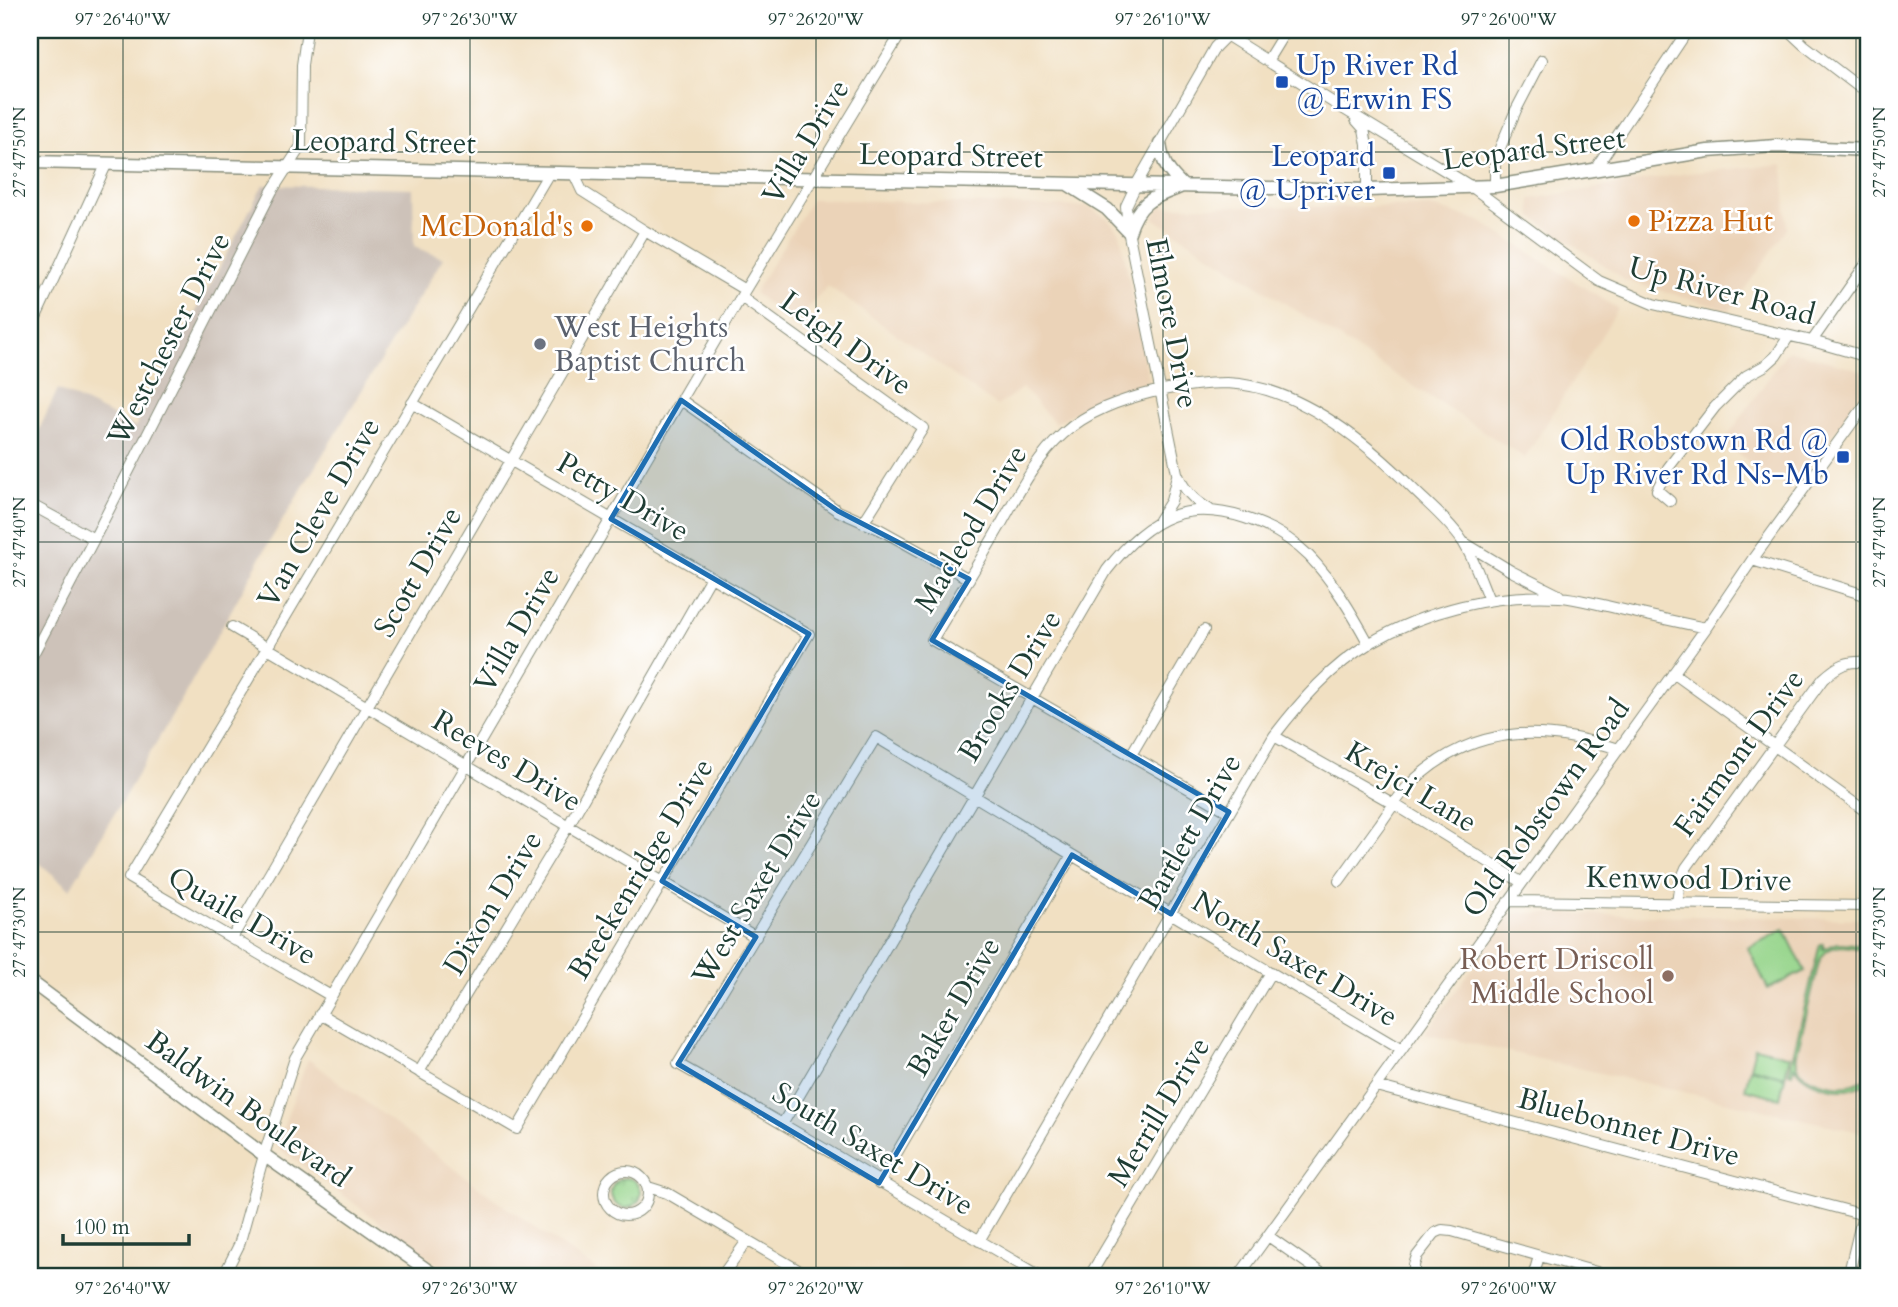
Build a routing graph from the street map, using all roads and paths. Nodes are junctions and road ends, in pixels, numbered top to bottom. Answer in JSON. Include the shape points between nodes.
{"nodes":[{"id":1,"x":307,"y":30,"type":"edge"},
{"id":2,"x":903,"y":30,"type":"edge"},
{"id":3,"x":1286,"y":30,"type":"edge"},
{"id":4,"x":1688,"y":30,"type":"edge"},
{"id":5,"x":1788,"y":30,"type":"edge"},
{"id":6,"x":1225,"y":31,"type":"edge"},
{"id":7,"x":1542,"y":60,"type":"dead end"},
{"id":8,"x":1267,"y":61,"type":"junction"},
{"id":9,"x":1868,"y":93,"type":"edge"},
{"id":10,"x":1351,"y":114,"type":"junction"},
{"id":11,"x":1160,"y":144,"type":"junction"},
{"id":12,"x":1868,"y":150,"type":"edge"},
{"id":13,"x":30,"y":162,"type":"edge"},
{"id":14,"x":107,"y":163,"type":"junction"},
{"id":15,"x":288,"y":167,"type":"junction"},
{"id":16,"x":1595,"y":169,"type":"junction"},
{"id":17,"x":549,"y":173,"type":"junction"},
{"id":18,"x":574,"y":174,"type":"junction"},
{"id":19,"x":811,"y":180,"type":"junction"},
{"id":20,"x":1068,"y":184,"type":"junction"},
{"id":21,"x":1136,"y":185,"type":"junction"},
{"id":22,"x":1184,"y":186,"type":"junction"},
{"id":23,"x":1495,"y":186,"type":"junction"},
{"id":24,"x":1472,"y":187,"type":"junction"},
{"id":25,"x":1367,"y":190,"type":"junction"},
{"id":26,"x":645,"y":231,"type":"junction"},
{"id":27,"x":1129,"y":232,"type":"junction"},
{"id":28,"x":1868,"y":261,"type":"edge"},
{"id":29,"x":743,"y":293,"type":"junction"},
{"id":30,"x":30,"y":330,"type":"edge"},
{"id":31,"x":1789,"y":336,"type":"junction"},
{"id":32,"x":1812,"y":341,"type":"junction"},
{"id":33,"x":1868,"y":357,"type":"edge"},
{"id":34,"x":1161,"y":390,"type":"junction"},
{"id":35,"x":681,"y":400,"type":"junction"},
{"id":36,"x":1868,"y":401,"type":"edge"},
{"id":37,"x":412,"y":402,"type":"junction"},
{"id":38,"x":511,"y":460,"type":"junction"},
{"id":39,"x":1177,"y":473,"type":"junction"},
{"id":40,"x":1670,"y":501,"type":"dead end"},
{"id":41,"x":30,"y":504,"type":"edge"},
{"id":42,"x":1216,"y":512,"type":"junction"},
{"id":43,"x":611,"y":519,"type":"junction"},
{"id":44,"x":863,"y":523,"type":"junction"},
{"id":45,"x":1154,"y":525,"type":"junction"},
{"id":46,"x":94,"y":540,"type":"junction"},
{"id":47,"x":1463,"y":542,"type":"junction"},
{"id":48,"x":1752,"y":560,"type":"junction"},
{"id":49,"x":711,"y":577,"type":"junction"},
{"id":50,"x":969,"y":579,"type":"junction"},
{"id":51,"x":1868,"y":596,"type":"edge"},
{"id":52,"x":1563,"y":597,"type":"junction"},
{"id":53,"x":1489,"y":600,"type":"junction"},
{"id":54,"x":232,"y":627,"type":"dead end"},
{"id":55,"x":1706,"y":628,"type":"junction"},
{"id":56,"x":1204,"y":630,"type":"dead end"},
{"id":57,"x":809,"y":634,"type":"joint"},
{"id":58,"x":1369,"y":644,"type":"junction"},
{"id":59,"x":267,"y":649,"type":"junction"},
{"id":60,"x":30,"y":660,"type":"edge"},
{"id":61,"x":1868,"y":662,"type":"edge"},
{"id":62,"x":1673,"y":673,"type":"junction"},
{"id":63,"x":1032,"y":698,"type":"junction"},
{"id":64,"x":368,"y":708,"type":"junction"},
{"id":65,"x":1274,"y":736,"type":"junction"},
{"id":66,"x":876,"y":737,"type":"joint"},
{"id":67,"x":1774,"y":745,"type":"junction"},
{"id":68,"x":1619,"y":749,"type":"junction"},
{"id":69,"x":1131,"y":755,"type":"junction"},
{"id":70,"x":467,"y":766,"type":"junction"},
{"id":71,"x":974,"y":795,"type":"junction"},
{"id":72,"x":1394,"y":804,"type":"junction"},
{"id":73,"x":1229,"y":812,"type":"junction"},
{"id":74,"x":1868,"y":813,"type":"edge"},
{"id":75,"x":568,"y":826,"type":"junction"},
{"id":76,"x":1072,"y":855,"type":"junction"},
{"id":77,"x":129,"y":878,"type":"joint"},
{"id":78,"x":662,"y":881,"type":"junction"},
{"id":79,"x":1339,"y":881,"type":"dead end"},
{"id":80,"x":1521,"y":882,"type":"junction"},
{"id":81,"x":1508,"y":901,"type":"junction"},
{"id":82,"x":1677,"y":903,"type":"junction"},
{"id":83,"x":1868,"y":906,"type":"edge"},
{"id":84,"x":1171,"y":914,"type":"junction"},
{"id":85,"x":756,"y":937,"type":"junction"},
{"id":86,"x":232,"y":938,"type":"junction"},
{"id":87,"x":1271,"y":972,"type":"junction"},
{"id":88,"x":30,"y":981,"type":"edge"},
{"id":89,"x":331,"y":996,"type":"junction"},
{"id":90,"x":320,"y":1014,"type":"junction"},
{"id":91,"x":1402,"y":1050,"type":"junction"},
{"id":92,"x":678,"y":1064,"type":"joint"},
{"id":93,"x":419,"y":1072,"type":"junction"},
{"id":94,"x":1376,"y":1086,"type":"junction"},
{"id":95,"x":782,"y":1123,"type":"junction"},
{"id":96,"x":517,"y":1129,"type":"joint"},
{"id":97,"x":264,"y":1155,"type":"junction"},
{"id":98,"x":879,"y":1183,"type":"junction"},
{"id":99,"x":648,"y":1187,"type":"junction"},
{"id":100,"x":1868,"y":1194,"type":"edge"},
{"id":101,"x":1866,"y":1215,"type":"edge"},
{"id":102,"x":1268,"y":1236,"type":"junction"},
{"id":103,"x":747,"y":1241,"type":"junction"},
{"id":104,"x":979,"y":1241,"type":"junction"},
{"id":105,"x":1539,"y":1256,"type":"junction"},
{"id":106,"x":223,"y":1277,"type":"edge"},
{"id":107,"x":437,"y":1277,"type":"edge"},
{"id":108,"x":721,"y":1277,"type":"edge"},
{"id":109,"x":810,"y":1277,"type":"edge"},
{"id":110,"x":1042,"y":1277,"type":"edge"},
{"id":111,"x":1089,"y":1277,"type":"edge"},
{"id":112,"x":1238,"y":1277,"type":"edge"},
{"id":113,"x":1327,"y":1277,"type":"edge"},
{"id":114,"x":1414,"y":1277,"type":"edge"},
{"id":115,"x":1534,"y":1277,"type":"edge"},
{"id":116,"x":1614,"y":1277,"type":"edge"},
{"id":117,"x":1848,"y":1277,"type":"edge"}],
"edges":[{"from":1,"to":15,"type":"street","name":"Westchester Drive","via":[[301,146]]},
{"from":2,"to":19,"type":"street","name":"Villa Drive"},
{"from":3,"to":8,"type":"street"},
{"from":4,"to":16,"type":"street"},
{"from":5,"to":9,"type":"street"},
{"from":6,"to":8,"type":"street","name":"Up River Road"},
{"from":6,"to":11,"type":"street","name":"Elmore Drive"},
{"from":7,"to":23,"type":"street","via":[[1495,160]]},
{"from":8,"to":10,"type":"street","name":"Up River Road"},
{"from":10,"to":24,"type":"street","name":"Up River Road"},
{"from":10,"to":25,"type":"street","via":[[1364,129]]},
{"from":11,"to":21,"type":"street","name":"Elmore Drive"},
{"from":11,"to":22,"type":"main road","via":[[1167,168]]},
{"from":12,"to":16,"type":"main road","name":"Leopard Street","via":[[1776,146],[1708,151]]},
{"from":13,"to":14,"type":"main road","name":"Leopard Street"},
{"from":14,"to":15,"type":"main road","name":"Leopard Street"},
{"from":14,"to":30,"type":"street"},
{"from":15,"to":17,"type":"main road","name":"Leopard Street"},
{"from":15,"to":46,"type":"street","name":"Westchester Drive"},
{"from":16,"to":23,"type":"main road","name":"Leopard Street"},
{"from":17,"to":18,"type":"main road","name":"Leopard Street"},
{"from":17,"to":37,"type":"street","name":"Van Cleve Drive"},
{"from":18,"to":19,"type":"main road","name":"Leopard Street"},
{"from":18,"to":26,"type":"street","name":"Leigh Drive","via":[[582,191]]},
{"from":19,"to":20,"type":"main road","name":"Leopard Street"},
{"from":19,"to":29,"type":"street","name":"Villa Drive"},
{"from":20,"to":21,"type":"main road","name":"Leopard Street"},
{"from":20,"to":27,"type":"main road","via":[[1107,209]]},
{"from":21,"to":22,"type":"main road","name":"Leopard Street"},
{"from":21,"to":27,"type":"street","name":"Elmore Drive","via":[[1126,206]]},
{"from":22,"to":25,"type":"main road","name":"Leopard Street"},
{"from":22,"to":27,"type":"main road","via":[[1143,204]]},
{"from":23,"to":24,"type":"main road","name":"Leopard Street"},
{"from":24,"to":25,"type":"main road","name":"Leopard Street"},
{"from":24,"to":31,"type":"street","name":"Up River Road","via":[[1599,281],[1653,304]]},
{"from":26,"to":29,"type":"street","name":"Leigh Drive"},
{"from":26,"to":38,"type":"street","name":"Scott Drive"},
{"from":27,"to":34,"type":"street","name":"Elmore Drive"},
{"from":28,"to":32,"type":"street"},
{"from":29,"to":35,"type":"street","name":"Villa Drive"},
{"from":29,"to":44,"type":"street","name":"Leigh Drive","via":[[923,428]]},
{"from":31,"to":32,"type":"street","name":"Up River Road"},
{"from":31,"to":40,"type":"street","via":[[1776,356],[1728,391],[1668,468],[1657,490]]},
{"from":32,"to":33,"type":"street","name":"Up River Road"},
{"from":34,"to":39,"type":"street","name":"Elmore Drive"},
{"from":34,"to":47,"type":"street","name":"Macleod Drive","via":[[1229,383],[1292,399],[1369,449]]},
{"from":34,"to":50,"type":"street","name":"Macleod Drive","via":[[1112,405],[1062,435],[1036,463]]},
{"from":35,"to":43,"type":"street","name":"Villa Drive"},
{"from":35,"to":44,"type":"street","via":[[838,511]]},
{"from":36,"to":48,"type":"street","name":"Old Robstown Road"},
{"from":37,"to":38,"type":"street","name":"Petty Drive"},
{"from":37,"to":59,"type":"street","name":"Van Cleve Drive"},
{"from":38,"to":43,"type":"street","name":"Petty Drive"},
{"from":38,"to":64,"type":"street","name":"Scott Drive"},
{"from":39,"to":42,"type":"street","name":"Elmore Drive","via":[[1192,498]]},
{"from":39,"to":45,"type":"street","name":"Elmore Drive","via":[[1171,501]]},
{"from":41,"to":46,"type":"street"},
{"from":42,"to":45,"type":"street","name":"Brooks Drive","via":[[1184,513]]},
{"from":42,"to":58,"type":"street","name":"Brooks Drive","via":[[1262,524],[1307,555],[1349,608]]},
{"from":43,"to":49,"type":"street","name":"Petty Drive"},
{"from":43,"to":70,"type":"street","name":"Villa Drive"},
{"from":44,"to":50,"type":"street"},
{"from":45,"to":63,"type":"street","name":"Brooks Drive","via":[[1107,570]]},
{"from":46,"to":60,"type":"street","name":"Westchester Drive"},
{"from":47,"to":52,"type":"street","name":"Bartlett Drive"},
{"from":47,"to":53,"type":"street","name":"Macleod Drive"},
{"from":48,"to":51,"type":"street"},
{"from":48,"to":55,"type":"street","name":"Old Robstown Road"},
{"from":49,"to":57,"type":"street","name":"Petty Drive"},
{"from":49,"to":75,"type":"street","name":"Dixon Drive"},
{"from":50,"to":63,"type":"street","name":"Macleod Drive","via":[[932,640]]},
{"from":52,"to":53,"type":"street","name":"Bartlett Drive"},
{"from":52,"to":55,"type":"street","name":"Bartlett Drive"},
{"from":53,"to":58,"type":"street","name":"Bartlett Drive","via":[[1434,615]]},
{"from":54,"to":59,"type":"street","name":"Reeves Drive"},
{"from":55,"to":62,"type":"street","name":"Old Robstown Road"},
{"from":56,"to":69,"type":"street"},
{"from":57,"to":78,"type":"street","name":"Breckenridge Drive"},
{"from":58,"to":65,"type":"street","name":"Bartlett Drive","via":[[1308,695]]},
{"from":59,"to":64,"type":"street","name":"Reeves Drive"},
{"from":59,"to":77,"type":"street","name":"Van Cleve Drive"},
{"from":61,"to":67,"type":"street","name":"Fairmont Drive","via":[[1855,661],[1832,670]]},
{"from":62,"to":67,"type":"street"},
{"from":62,"to":68,"type":"street","name":"Old Robstown Road"},
{"from":63,"to":69,"type":"street"},
{"from":63,"to":71,"type":"street","name":"Brooks Drive"},
{"from":64,"to":70,"type":"street","name":"Reeves Drive"},
{"from":64,"to":86,"type":"street","name":"Scott Drive"},
{"from":65,"to":72,"type":"street","name":"Krejci Lane"},
{"from":65,"to":73,"type":"street","name":"Bartlett Drive"},
{"from":66,"to":71,"type":"street","name":"North Saxet Drive"},
{"from":66,"to":85,"type":"street","name":"West Saxet Drive"},
{"from":67,"to":74,"type":"street"},
{"from":67,"to":82,"type":"street","name":"Fairmont Drive","via":[[1686,868]]},
{"from":68,"to":72,"type":"street","via":[[1565,735],[1516,733],[1493,738],[1447,756],[1425,771]]},
{"from":68,"to":80,"type":"street","name":"Old Robstown Road"},
{"from":69,"to":73,"type":"street"},
{"from":70,"to":75,"type":"street","name":"Reeves Drive"},
{"from":70,"to":89,"type":"street","name":"Villa Drive"},
{"from":71,"to":76,"type":"street","name":"North Saxet Drive"},
{"from":71,"to":95,"type":"street","name":"Brooks Drive"},
{"from":72,"to":79,"type":"street"},
{"from":72,"to":80,"type":"street","name":"Krejci Lane"},
{"from":73,"to":84,"type":"street","name":"Bartlett Drive"},
{"from":75,"to":78,"type":"street","name":"Reeves Drive"},
{"from":75,"to":93,"type":"street","name":"Dixon Drive"},
{"from":76,"to":84,"type":"street","name":"North Saxet Drive"},
{"from":76,"to":98,"type":"street","name":"Baker Drive"},
{"from":77,"to":86,"type":"street","name":"Quaile Drive"},
{"from":78,"to":85,"type":"street","name":"Reeves Drive"},
{"from":78,"to":96,"type":"street","name":"Breckenridge Drive"},
{"from":80,"to":81,"type":"street","name":"Old Robstown Road"},
{"from":81,"to":82,"type":"street","name":"Kenwood Drive"},
{"from":81,"to":91,"type":"street","name":"Old Robstown Road"},
{"from":82,"to":83,"type":"street","name":"Kenwood Drive"},
{"from":84,"to":87,"type":"street","name":"North Saxet Drive"},
{"from":84,"to":104,"type":"street","name":"Bartlett Drive"},
{"from":85,"to":92,"type":"street","name":"West Saxet Drive"},
{"from":86,"to":89,"type":"street","name":"Quaile Drive"},
{"from":87,"to":91,"type":"street","name":"North Saxet Drive"},
{"from":87,"to":111,"type":"street","name":"Merrill Drive"},
{"from":88,"to":97,"type":"main road","name":"Baldwin Boulevard"},
{"from":89,"to":90,"type":"street","name":"Villa Drive"},
{"from":90,"to":93,"type":"street","name":"Quaile Drive"},
{"from":90,"to":97,"type":"street","name":"Villa Drive","via":[[295,1058]]},
{"from":91,"to":94,"type":"street","name":"Old Robstown Road"},
{"from":92,"to":95,"type":"street","name":"South Saxet Drive"},
{"from":93,"to":96,"type":"street","name":"Quaile Drive"},
{"from":94,"to":101,"type":"street","name":"Bluebonnet Drive"},
{"from":94,"to":102,"type":"street","name":"Old Robstown Road"},
{"from":95,"to":98,"type":"street","name":"South Saxet Drive"},
{"from":97,"to":106,"type":"street","name":"Villa Drive","via":[[239,1245]]},
{"from":97,"to":107,"type":"main road","name":"Baldwin Boulevard"},
{"from":98,"to":104,"type":"street","name":"South Saxet Drive"},
{"from":99,"to":99,"type":"street","via":[[636,1173],[617,1173],[605,1186],[606,1204],[621,1215],[639,1212],[649,1196]]},
{"from":99,"to":103,"type":"street","via":[[667,1193]]},
{"from":100,"to":101,"type":"street"},
{"from":101,"to":117,"type":"street"},
{"from":102,"to":112,"type":"street","name":"Old Robstown Road"},
{"from":102,"to":113,"type":"street"},
{"from":103,"to":108,"type":"street"},
{"from":103,"to":109,"type":"street"},
{"from":104,"to":110,"type":"street","name":"South Saxet Drive"},
{"from":105,"to":114,"type":"street","via":[[1442,1230],[1417,1256]]},
{"from":105,"to":115,"type":"street"},
{"from":105,"to":116,"type":"street"}]}
